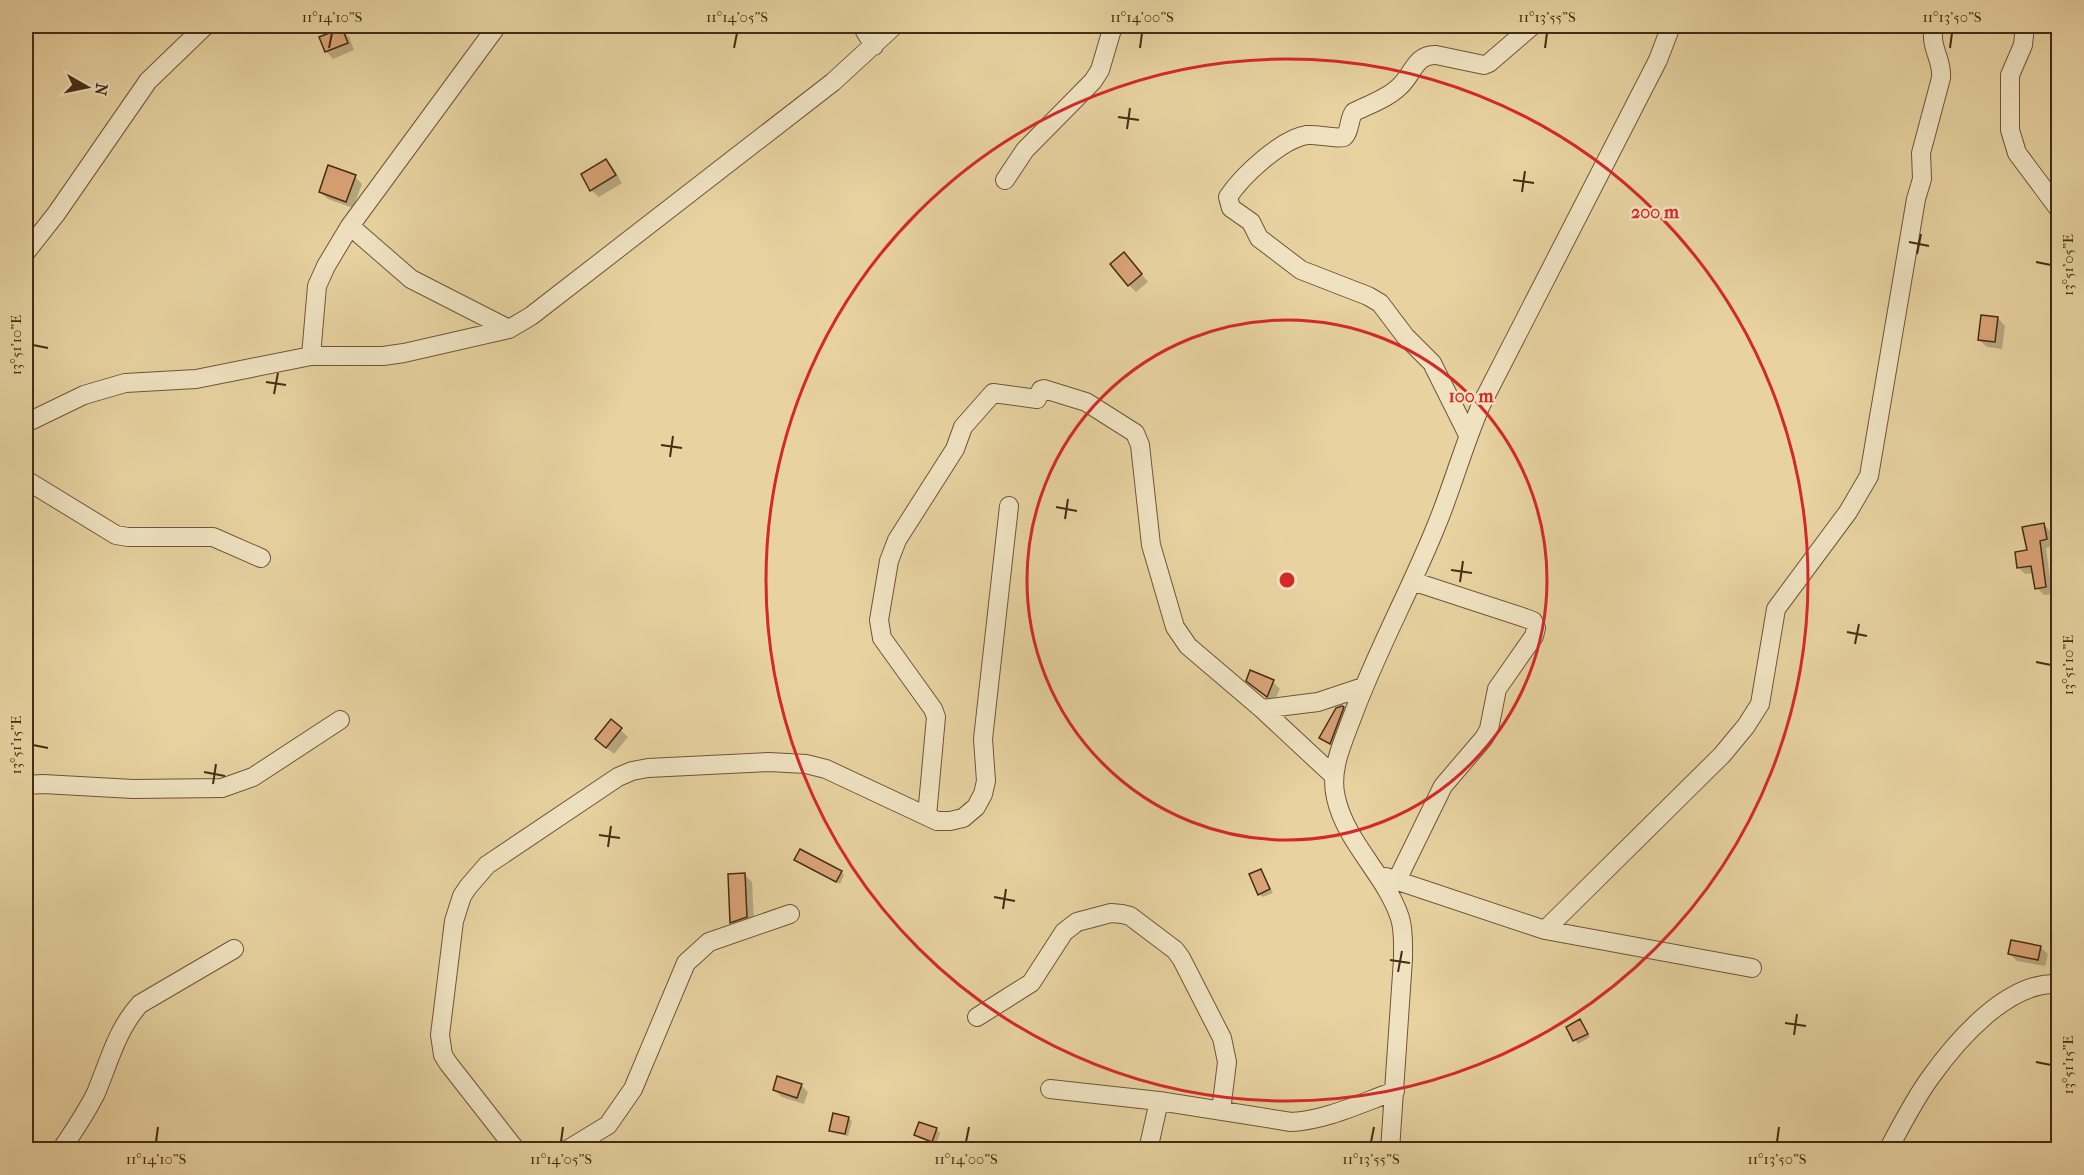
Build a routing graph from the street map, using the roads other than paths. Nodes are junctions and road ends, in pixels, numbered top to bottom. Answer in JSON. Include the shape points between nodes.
{"nodes":[{"id":1,"x":205,"y":26,"type":"edge"},
{"id":2,"x":497,"y":26,"type":"edge"},
{"id":3,"x":862,"y":26,"type":"edge"},
{"id":4,"x":894,"y":26,"type":"edge"},
{"id":5,"x":1113,"y":26,"type":"edge"},
{"id":6,"x":1532,"y":26,"type":"edge"},
{"id":7,"x":1671,"y":26,"type":"edge"},
{"id":8,"x":1934,"y":26,"type":"edge"},
{"id":9,"x":2025,"y":26,"type":"edge"},
{"id":10,"x":874,"y":46,"type":"junction"},
{"id":11,"x":1005,"y":180,"type":"dead end"},
{"id":12,"x":2058,"y":208,"type":"edge"},
{"id":13,"x":350,"y":226,"type":"junction"},
{"id":14,"x":26,"y":252,"type":"edge"},
{"id":15,"x":509,"y":329,"type":"junction"},
{"id":16,"x":311,"y":356,"type":"junction"},
{"id":17,"x":26,"y":423,"type":"edge"},
{"id":18,"x":1468,"y":435,"type":"junction"},
{"id":19,"x":26,"y":480,"type":"edge"},
{"id":20,"x":1009,"y":506,"type":"dead end"},
{"id":21,"x":261,"y":558,"type":"dead end"},
{"id":22,"x":1412,"y":581,"type":"junction"},
{"id":23,"x":1363,"y":687,"type":"junction"},
{"id":24,"x":1262,"y":709,"type":"junction"},
{"id":25,"x":340,"y":720,"type":"dead end"},
{"id":26,"x":1334,"y":776,"type":"junction"},
{"id":27,"x":26,"y":785,"type":"edge"},
{"id":28,"x":927,"y":816,"type":"junction"},
{"id":29,"x":1376,"y":874,"type":"junction"},
{"id":30,"x":1397,"y":880,"type":"junction"},
{"id":31,"x":790,"y":914,"type":"dead end"},
{"id":32,"x":1545,"y":930,"type":"junction"},
{"id":33,"x":234,"y":949,"type":"dead end"},
{"id":34,"x":1752,"y":968,"type":"dead end"},
{"id":35,"x":2058,"y":984,"type":"edge"},
{"id":36,"x":977,"y":1017,"type":"dead end"},
{"id":37,"x":1050,"y":1089,"type":"dead end"},
{"id":38,"x":1395,"y":1091,"type":"junction"},
{"id":39,"x":1159,"y":1101,"type":"junction"},
{"id":40,"x":1221,"y":1111,"type":"junction"},
{"id":41,"x":62,"y":1149,"type":"edge"},
{"id":42,"x":516,"y":1149,"type":"edge"},
{"id":43,"x":567,"y":1149,"type":"edge"},
{"id":44,"x":1148,"y":1149,"type":"edge"},
{"id":45,"x":1390,"y":1149,"type":"edge"},
{"id":46,"x":1888,"y":1149,"type":"edge"}],
"edges":[{"from":1,"to":14,"type":"street","via":[[148,81]]},
{"from":2,"to":13,"type":"street"},
{"from":3,"to":10,"type":"street"},
{"from":4,"to":10,"type":"street"},
{"from":5,"to":11,"type":"street","via":[[1093,81],[1025,150]]},
{"from":6,"to":18,"type":"street","via":[[1484,65],[1436,55],[1422,58],[1396,90],[1354,112],[1344,137],[1308,135],[1277,148],[1228,197],[1231,207],[1251,222],[1259,238],[1301,270],[1380,303],[1432,363]]},
{"from":7,"to":18,"type":"street","via":[[1658,60]]},
{"from":8,"to":32,"type":"street","via":[[1932,40],[1941,78],[1921,153],[1922,179],[1869,476],[1848,512],[1776,609],[1763,696],[1755,714],[1713,763]]},
{"from":9,"to":12,"type":"street","via":[[2023,45],[2010,75],[2010,130],[2017,153]]},
{"from":10,"to":15,"type":"street","via":[[833,82]]},
{"from":13,"to":15,"type":"street","via":[[411,279]]},
{"from":13,"to":16,"type":"street","via":[[317,286]]},
{"from":15,"to":16,"type":"street","via":[[393,355]]},
{"from":16,"to":17,"type":"street","via":[[196,379],[124,383],[84,395]]},
{"from":18,"to":22,"type":"street","via":[[1450,492]]},
{"from":19,"to":21,"type":"street","via":[[116,535],[213,537]]},
{"from":20,"to":28,"type":"street","via":[[983,739],[987,781],[976,807],[963,818],[950,821]]},
{"from":22,"to":23,"type":"street"},
{"from":22,"to":30,"type":"street","via":[[1533,621],[1536,628],[1497,689],[1489,729],[1443,786]]},
{"from":23,"to":24,"type":"street","via":[[1318,702]]},
{"from":23,"to":26,"type":"street","via":[[1338,754]]},
{"from":24,"to":26,"type":"street"},
{"from":24,"to":28,"type":"street","via":[[1188,646],[1175,627],[1150,545],[1140,445],[1135,432],[1086,402],[1044,389],[1036,399],[993,393],[963,427],[955,449],[897,540],[889,561],[879,620],[882,638],[936,717]]},
{"from":25,"to":27,"type":"street","via":[[253,777],[222,788]]},
{"from":26,"to":29,"type":"street","via":[[1344,820]]},
{"from":28,"to":42,"type":"street","via":[[826,769],[806,764],[648,768],[618,777],[487,865],[462,897],[454,921],[440,1035],[448,1063]]},
{"from":29,"to":30,"type":"street"},
{"from":29,"to":38,"type":"street","via":[[1395,905],[1403,936]]},
{"from":30,"to":32,"type":"street"},
{"from":31,"to":43,"type":"street","via":[[709,942],[696,952],[686,963],[633,1089],[608,1125]]},
{"from":32,"to":34,"type":"street"},
{"from":33,"to":41,"type":"street","via":[[140,1004],[129,1016],[86,1113]]},
{"from":35,"to":46,"type":"street","via":[[2046,983],[2024,990],[1980,1020],[1929,1080]]},
{"from":36,"to":40,"type":"street","via":[[1031,983],[1070,926],[1111,914],[1130,916],[1181,958],[1222,1038],[1227,1062]]},
{"from":37,"to":39,"type":"street"},
{"from":38,"to":40,"type":"street","via":[[1307,1121]]},
{"from":38,"to":45,"type":"street"},
{"from":39,"to":40,"type":"street"},
{"from":39,"to":44,"type":"street"}]}
